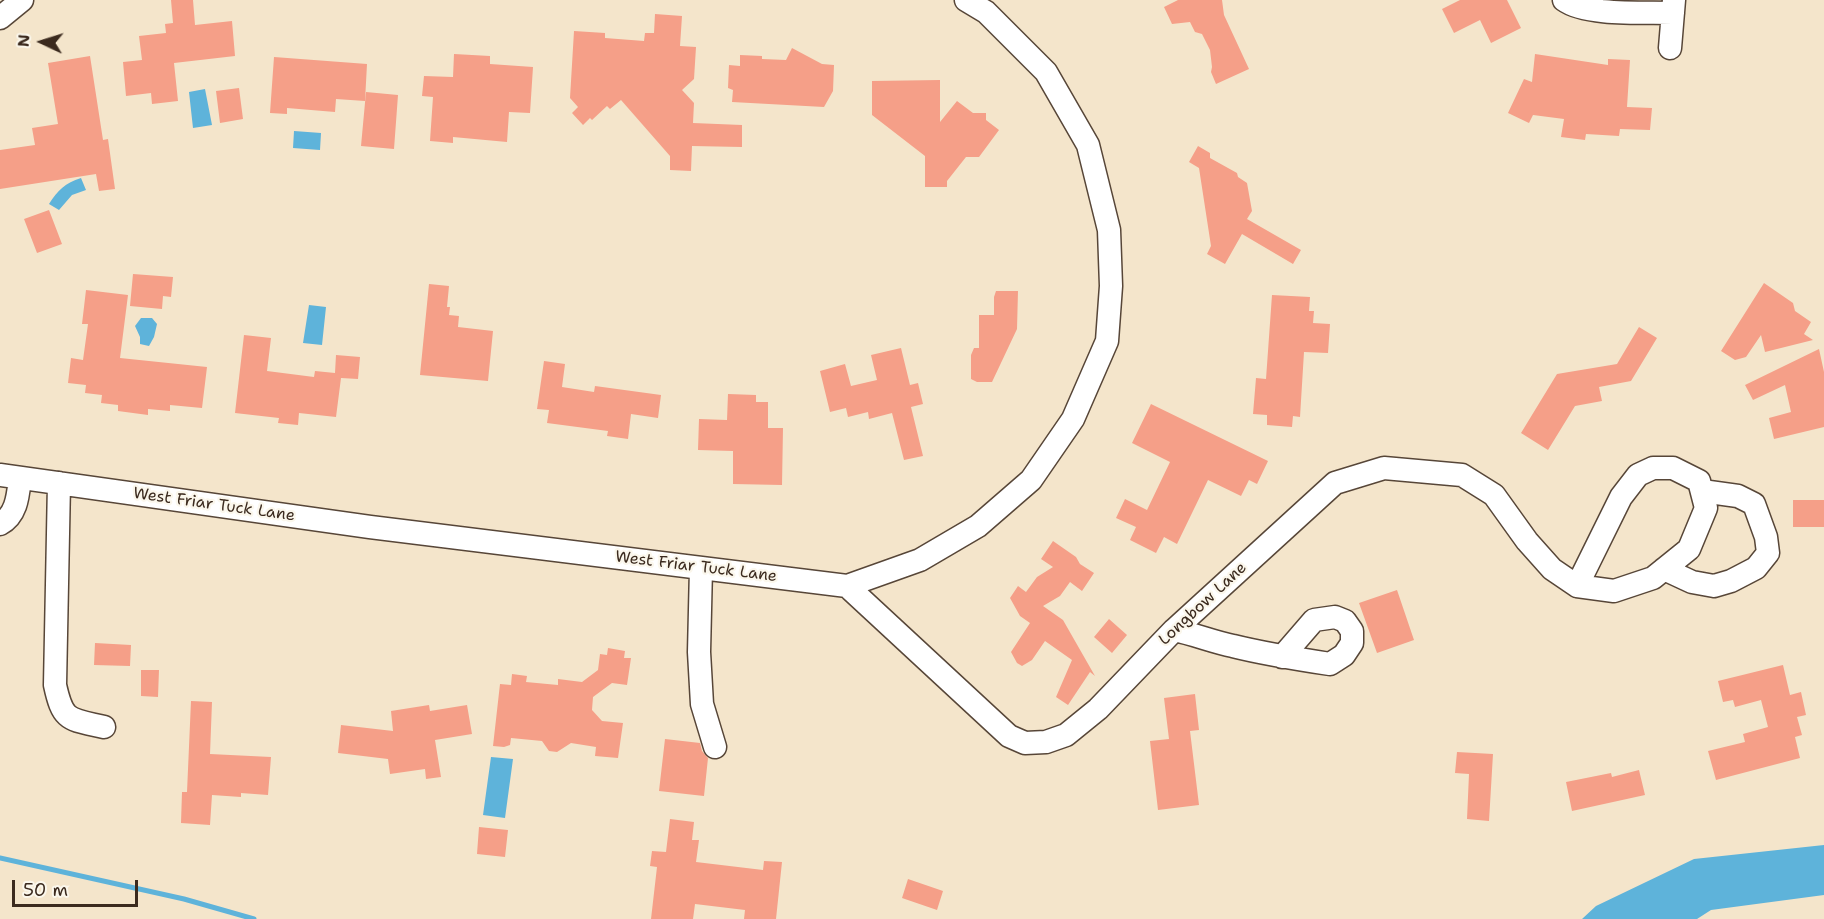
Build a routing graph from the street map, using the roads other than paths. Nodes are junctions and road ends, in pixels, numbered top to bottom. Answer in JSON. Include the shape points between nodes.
{"nodes":[{"id":1,"x":22,"y":0,"type":"edge"},
{"id":2,"x":966,"y":0,"type":"edge"},
{"id":3,"x":1564,"y":0,"type":"edge"},
{"id":4,"x":1674,"y":7,"type":"edge"},
{"id":5,"x":0,"y":18,"type":"edge"},
{"id":6,"x":1670,"y":48,"type":"dead end"},
{"id":7,"x":10,"y":476,"type":"edge"},
{"id":8,"x":59,"y":483,"type":"junction"},
{"id":9,"x":1702,"y":491,"type":"junction"},
{"id":10,"x":0,"y":524,"type":"edge"},
{"id":11,"x":700,"y":568,"type":"junction"},
{"id":12,"x":1664,"y":569,"type":"junction"},
{"id":13,"x":847,"y":586,"type":"junction"},
{"id":14,"x":1577,"y":586,"type":"junction"},
{"id":15,"x":1174,"y":630,"type":"junction"},
{"id":16,"x":1282,"y":657,"type":"dead end"},
{"id":17,"x":104,"y":727,"type":"dead end"},
{"id":18,"x":715,"y":747,"type":"dead end"}],
"edges":[{"from":1,"to":5,"type":"street"},
{"from":2,"to":13,"type":"street","name":"West Friar Tuck Lane","via":[[986,12],[1046,72],[1088,145],[1109,230],[1111,286],[1107,341],[1073,419],[1031,480],[978,526],[920,560]]},
{"from":3,"to":4,"type":"street","via":[[1593,10]]},
{"from":4,"to":6,"type":"street"},
{"from":7,"to":8,"type":"street","name":"West Friar Tuck Lane"},
{"from":7,"to":10,"type":"street","via":[[16,504]]},
{"from":8,"to":11,"type":"street","name":"West Friar Tuck Lane"},
{"from":8,"to":17,"type":"street","via":[[55,685],[60,708],[72,720]]},
{"from":9,"to":12,"type":"street","name":"Longbow Lane","via":[[1707,508],[1689,549]]},
{"from":9,"to":12,"type":"street","via":[[1738,496],[1754,504],[1768,553],[1756,568],[1714,586],[1692,582]]},
{"from":9,"to":14,"type":"street","via":[[1699,481],[1673,468],[1653,468],[1638,475],[1621,497]]},
{"from":11,"to":13,"type":"street","name":"West Friar Tuck Lane"},
{"from":11,"to":18,"type":"street","via":[[702,704]]},
{"from":12,"to":14,"type":"street","name":"Longbow Lane","via":[[1653,578],[1614,591]]},
{"from":13,"to":15,"type":"street","name":"Longbow Lane","via":[[1010,736],[1025,743],[1046,742],[1066,735],[1098,709]]},
{"from":14,"to":15,"type":"street","name":"Longbow Lane","via":[[1552,569],[1494,495],[1462,475],[1384,468],[1335,483]]},
{"from":15,"to":16,"type":"street"}]}
